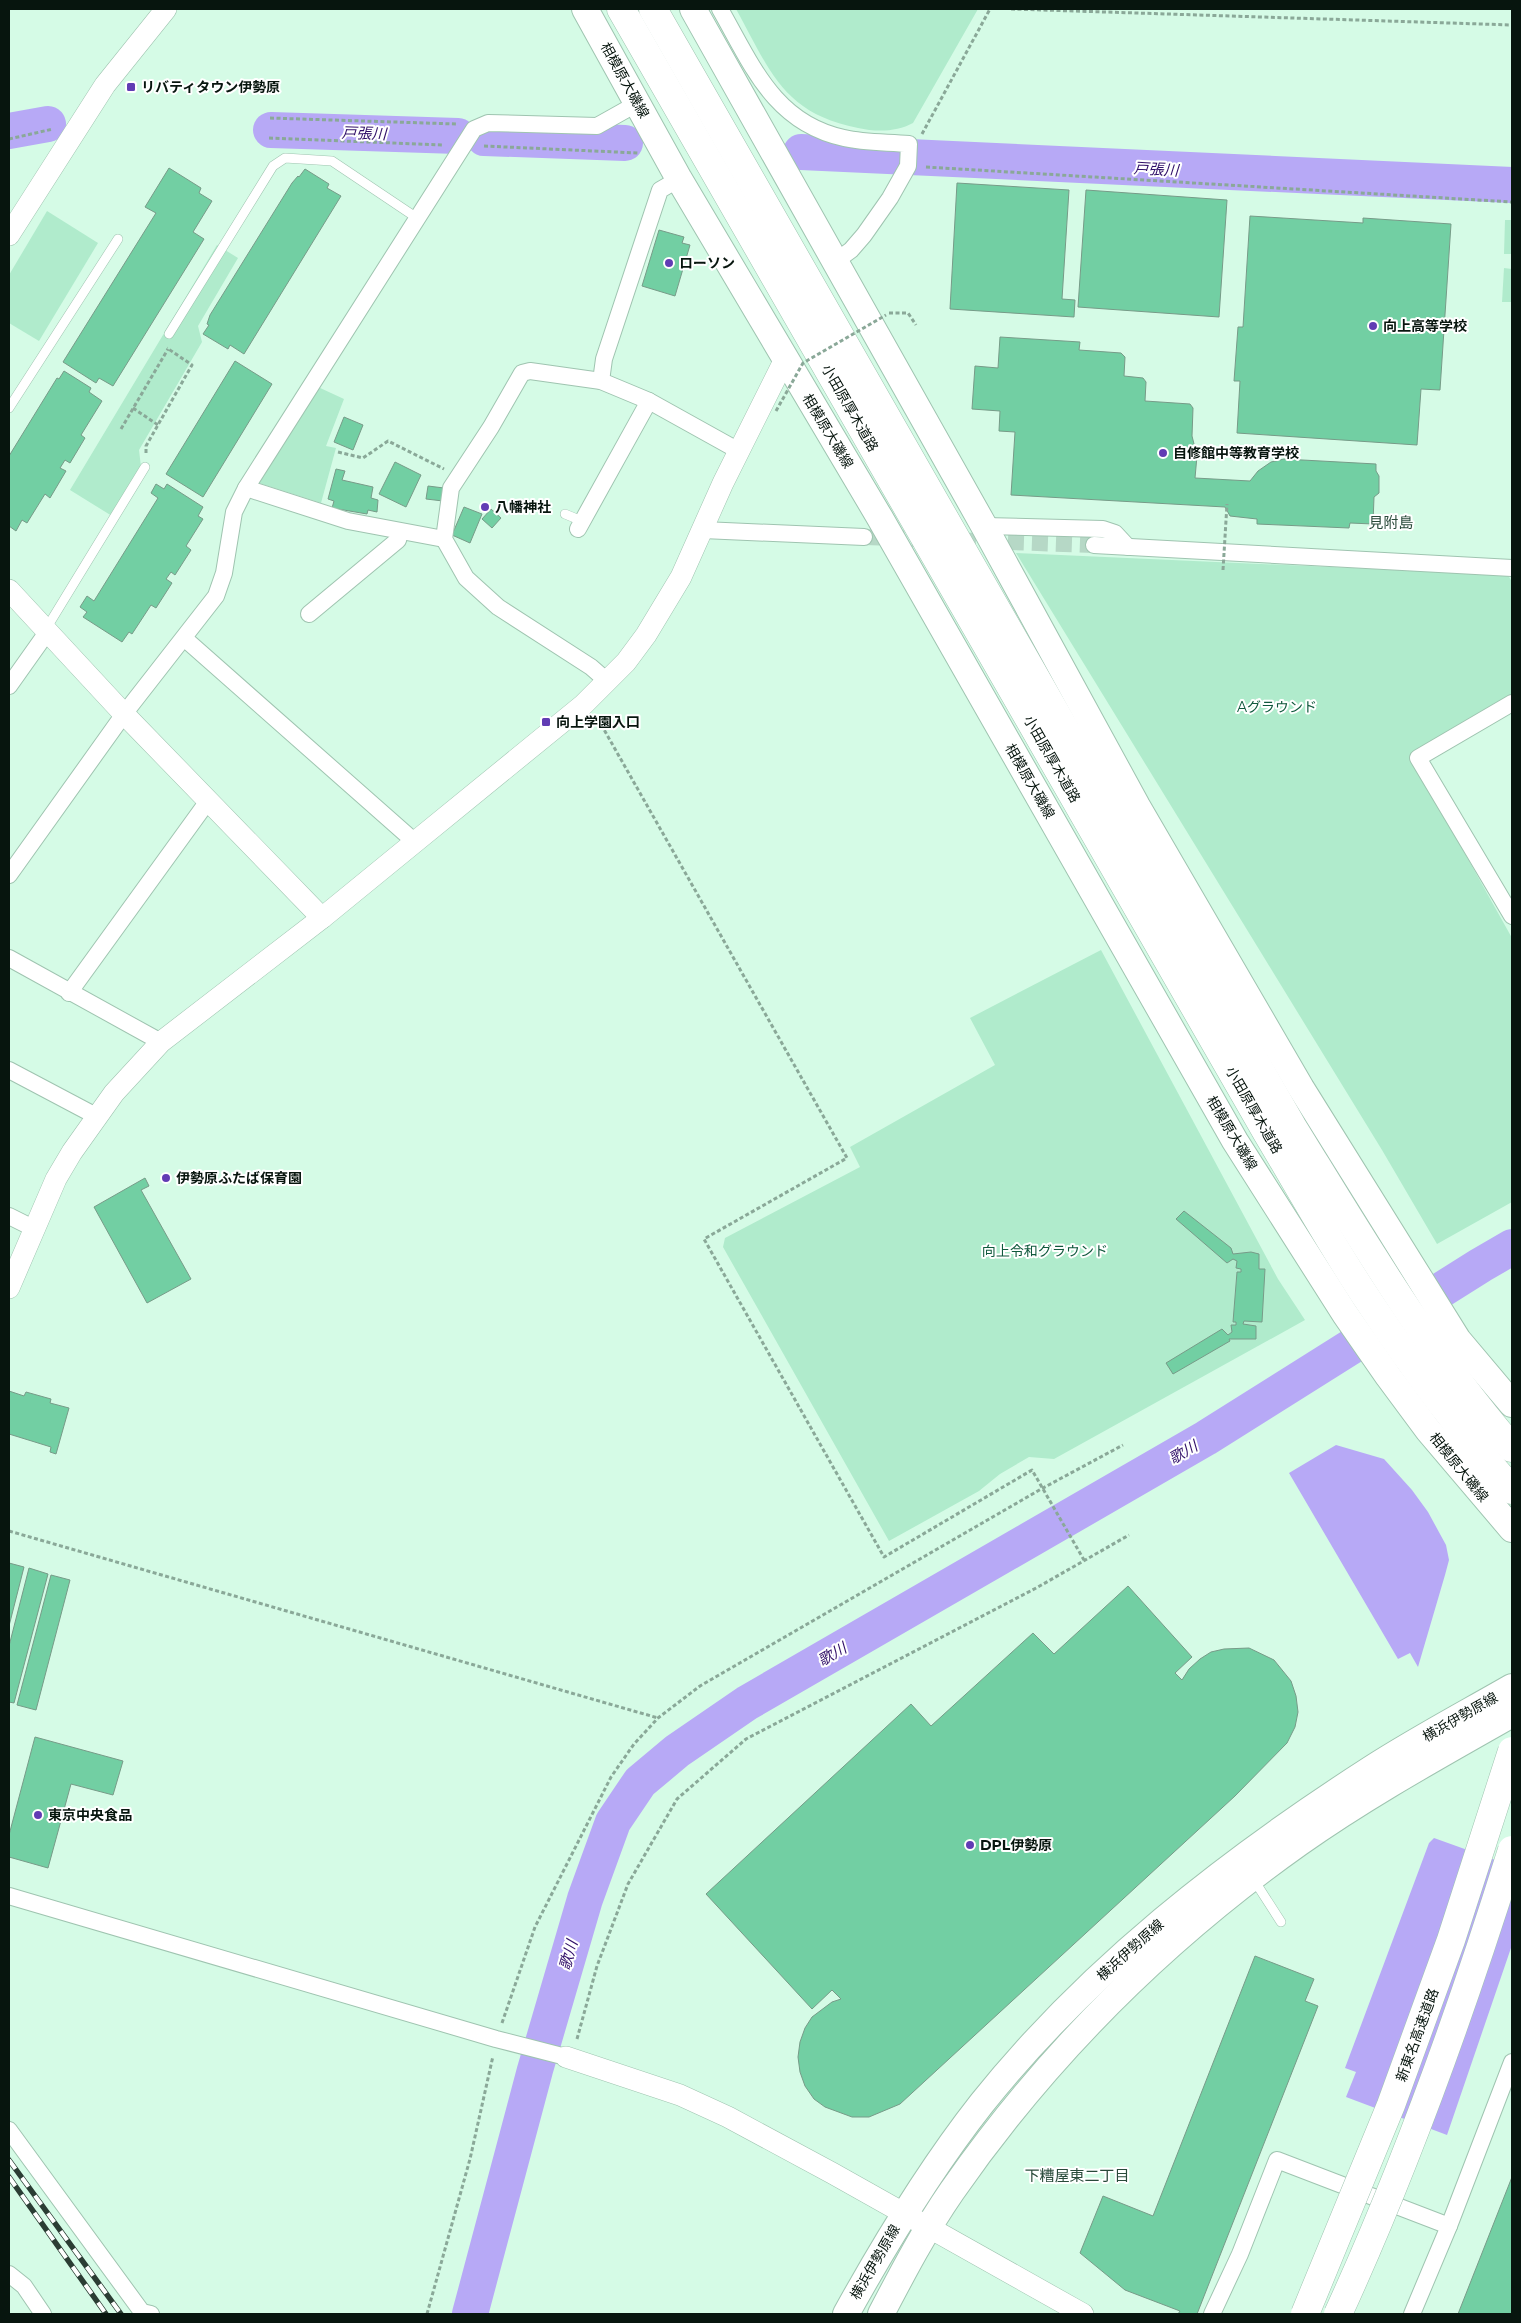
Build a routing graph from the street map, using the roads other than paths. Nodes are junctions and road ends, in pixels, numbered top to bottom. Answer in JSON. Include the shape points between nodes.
{"nodes":[{"id":1,"x":166,"y":9,"type":"edge"},
{"id":2,"x":585,"y":9,"type":"edge"},
{"id":3,"x":621,"y":9,"type":"edge"},
{"id":4,"x":653,"y":9,"type":"edge"},
{"id":5,"x":693,"y":9,"type":"edge"},
{"id":6,"x":720,"y":9,"type":"edge"},
{"id":7,"x":638,"y":103,"type":"junction"},
{"id":8,"x":679,"y":179,"type":"junction"},
{"id":9,"x":416,"y":218,"type":"junction"},
{"id":10,"x":9,"y":235,"type":"edge"},
{"id":11,"x":118,"y":239,"type":"dead end"},
{"id":12,"x":836,"y":261,"type":"junction"},
{"id":13,"x":169,"y":334,"type":"road end"},
{"id":14,"x":785,"y":359,"type":"junction"},
{"id":15,"x":602,"y":381,"type":"junction"},
{"id":16,"x":649,"y":401,"type":"junction"},
{"id":17,"x":9,"y":408,"type":"edge"},
{"id":18,"x":739,"y":451,"type":"junction"},
{"id":19,"x":144,"y":467,"type":"road end"},
{"id":20,"x":246,"y":488,"type":"junction"},
{"id":21,"x":565,"y":514,"type":"dead end"},
{"id":22,"x":580,"y":525,"type":"joint"},
{"id":23,"x":984,"y":526,"type":"junction"},
{"id":24,"x":702,"y":530,"type":"junction"},
{"id":25,"x":400,"y":532,"type":"junction"},
{"id":26,"x":864,"y":537,"type":"tunnel mouth"},
{"id":27,"x":444,"y":539,"type":"junction"},
{"id":28,"x":1094,"y":546,"type":"tunnel mouth"},
{"id":29,"x":1128,"y":547,"type":"junction"},
{"id":30,"x":1512,"y":568,"type":"edge"},
{"id":31,"x":9,"y":590,"type":"edge"},
{"id":32,"x":309,"y":614,"type":"dead end"},
{"id":33,"x":47,"y":630,"type":"junction"},
{"id":34,"x":184,"y":638,"type":"junction"},
{"id":35,"x":607,"y":681,"type":"junction"},
{"id":36,"x":9,"y":686,"type":"edge"},
{"id":37,"x":1512,"y":703,"type":"edge"},
{"id":38,"x":124,"y":714,"type":"junction"},
{"id":39,"x":208,"y":801,"type":"junction"},
{"id":40,"x":415,"y":842,"type":"junction"},
{"id":41,"x":9,"y":875,"type":"edge"},
{"id":42,"x":1512,"y":916,"type":"edge"},
{"id":43,"x":322,"y":918,"type":"junction"},
{"id":44,"x":9,"y":958,"type":"edge"},
{"id":45,"x":69,"y":993,"type":"junction"},
{"id":46,"x":161,"y":1042,"type":"junction"},
{"id":47,"x":9,"y":1070,"type":"edge"},
{"id":48,"x":96,"y":1116,"type":"junction"},
{"id":49,"x":9,"y":1216,"type":"edge"},
{"id":50,"x":35,"y":1229,"type":"junction"},
{"id":51,"x":9,"y":1288,"type":"edge"},
{"id":52,"x":1357,"y":1308,"type":"junction"},
{"id":53,"x":1435,"y":1351,"type":"junction"},
{"id":54,"x":1512,"y":1404,"type":"edge"},
{"id":55,"x":1512,"y":1448,"type":"edge"},
{"id":56,"x":1512,"y":1490,"type":"edge"},
{"id":57,"x":1512,"y":1529,"type":"edge"},
{"id":58,"x":1512,"y":1687,"type":"edge"},
{"id":59,"x":1512,"y":1714,"type":"edge"},
{"id":60,"x":1512,"y":1750,"type":"edge"},
{"id":61,"x":1512,"y":1850,"type":"edge"},
{"id":62,"x":1252,"y":1878,"type":"junction"},
{"id":63,"x":9,"y":1896,"type":"edge"},
{"id":64,"x":1281,"y":1922,"type":"dead end"},
{"id":65,"x":570,"y":2058,"type":"joint"},
{"id":66,"x":1512,"y":2062,"type":"edge"},
{"id":67,"x":9,"y":2130,"type":"edge"},
{"id":68,"x":903,"y":2213,"type":"junction"},
{"id":69,"x":1449,"y":2226,"type":"junction"},
{"id":70,"x":929,"y":2228,"type":"junction"},
{"id":71,"x":9,"y":2274,"type":"edge"},
{"id":72,"x":43,"y":2314,"type":"edge"},
{"id":73,"x":151,"y":2314,"type":"edge"},
{"id":74,"x":846,"y":2314,"type":"edge"},
{"id":75,"x":881,"y":2314,"type":"edge"},
{"id":76,"x":1083,"y":2314,"type":"edge"},
{"id":77,"x":1212,"y":2314,"type":"edge"},
{"id":78,"x":1305,"y":2314,"type":"edge"},
{"id":79,"x":1338,"y":2314,"type":"edge"},
{"id":80,"x":1412,"y":2314,"type":"edge"}],
"edges":[{"from":1,"to":10,"type":"street","via":[[105,85]]},
{"from":2,"to":7,"type":"main road","name":"相模原大磯線"},
{"from":3,"to":52,"type":"highway","name":"小田原厚木道路","via":[[1258,1116]]},
{"from":4,"to":53,"type":"highway","name":"小田原厚木道路","via":[[1282,1109]]},
{"from":5,"to":12,"type":"main road"},
{"from":6,"to":12,"type":"street","via":[[766,90],[789,113],[813,129],[909,155],[864,235]]},
{"from":7,"to":8,"type":"main road","name":"相模原大磯線"},
{"from":7,"to":9,"type":"street","via":[[597,126],[479,125],[462,145]]},
{"from":8,"to":14,"type":"main road","name":"相模原大磯線"},
{"from":8,"to":15,"type":"street","via":[[660,190],[604,359]]},
{"from":9,"to":13,"type":"lane","via":[[332,161],[285,158],[272,166]]},
{"from":9,"to":20,"type":"street"},
{"from":11,"to":17,"type":"lane"},
{"from":12,"to":23,"type":"main road"},
{"from":14,"to":18,"type":"street"},
{"from":14,"to":52,"type":"main road","name":"相模原大磯線","via":[[880,518],[1235,1141]]},
{"from":15,"to":16,"type":"street"},
{"from":15,"to":27,"type":"street","via":[[530,371],[522,373],[498,430],[451,488]]},
{"from":16,"to":18,"type":"street"},
{"from":16,"to":22,"type":"street"},
{"from":18,"to":24,"type":"street"},
{"from":19,"to":33,"type":"lane"},
{"from":20,"to":25,"type":"street","via":[[348,521]]},
{"from":20,"to":34,"type":"street","via":[[234,512],[224,573],[216,596]]},
{"from":21,"to":22,"type":"lane"},
{"from":23,"to":29,"type":"street","via":[[1103,529],[1115,533]]},
{"from":23,"to":53,"type":"main road","via":[[1142,815],[1301,1088],[1419,1279]]},
{"from":24,"to":26,"type":"street"},
{"from":24,"to":35,"type":"street","via":[[681,577],[646,634]]},
{"from":25,"to":27,"type":"street"},
{"from":25,"to":32,"type":"street","via":[[398,540]]},
{"from":27,"to":35,"type":"street","via":[[466,578],[498,607],[591,667]]},
{"from":28,"to":29,"type":"street"},
{"from":29,"to":30,"type":"street"},
{"from":31,"to":33,"type":"street"},
{"from":33,"to":36,"type":"street"},
{"from":33,"to":38,"type":"street"},
{"from":34,"to":38,"type":"street"},
{"from":34,"to":40,"type":"street"},
{"from":35,"to":40,"type":"street"},
{"from":37,"to":42,"type":"street","via":[[1418,758]]},
{"from":38,"to":39,"type":"street"},
{"from":38,"to":41,"type":"street"},
{"from":39,"to":43,"type":"street"},
{"from":39,"to":45,"type":"street"},
{"from":40,"to":43,"type":"street"},
{"from":43,"to":46,"type":"street"},
{"from":44,"to":45,"type":"street"},
{"from":45,"to":46,"type":"street"},
{"from":46,"to":48,"type":"street"},
{"from":47,"to":48,"type":"street"},
{"from":48,"to":50,"type":"street","via":[[56,1179]]},
{"from":49,"to":50,"type":"street"},
{"from":50,"to":51,"type":"street"},
{"from":52,"to":53,"type":"highway","name":"小田原厚木道路"},
{"from":52,"to":57,"type":"main road","name":"相模原大磯線","via":[[1388,1376],[1434,1437]]},
{"from":53,"to":54,"type":"main road"},
{"from":53,"to":55,"type":"highway","name":"小田原厚木道路"},
{"from":53,"to":56,"type":"highway","name":"小田原厚木道路","via":[[1492,1468]]},
{"from":58,"to":68,"type":"main road","name":"横浜伊勢原線","via":[[1372,1769],[1193,1894],[1034,2042],[960,2132]]},
{"from":59,"to":62,"type":"main road","name":"横浜伊勢原線","via":[[1381,1790],[1299,1842]]},
{"from":60,"to":78,"type":"highway","name":"新東名高速道路","bridge":true,"via":[[1451,1940],[1392,2105]]},
{"from":61,"to":79,"type":"highway","bridge":true,"via":[[1483,1943],[1420,2117]]},
{"from":62,"to":64,"type":"lane"},
{"from":62,"to":70,"type":"main road","name":"横浜伊勢原線","via":[[1160,1955],[1079,2034],[1014,2111]]},
{"from":63,"to":65,"type":"street"},
{"from":65,"to":68,"type":"street","via":[[680,2095],[728,2117]]},
{"from":66,"to":69,"type":"street"},
{"from":67,"to":73,"type":"street","via":[[142,2312]]},
{"from":68,"to":70,"type":"street"},
{"from":68,"to":74,"type":"main road","name":"横浜伊勢原線"},
{"from":69,"to":77,"type":"street","via":[[1277,2160]]},
{"from":69,"to":80,"type":"street"},
{"from":70,"to":75,"type":"main road","name":"横浜伊勢原線"},
{"from":70,"to":76,"type":"street"},
{"from":71,"to":72,"type":"street","via":[[24,2286]]}]}
